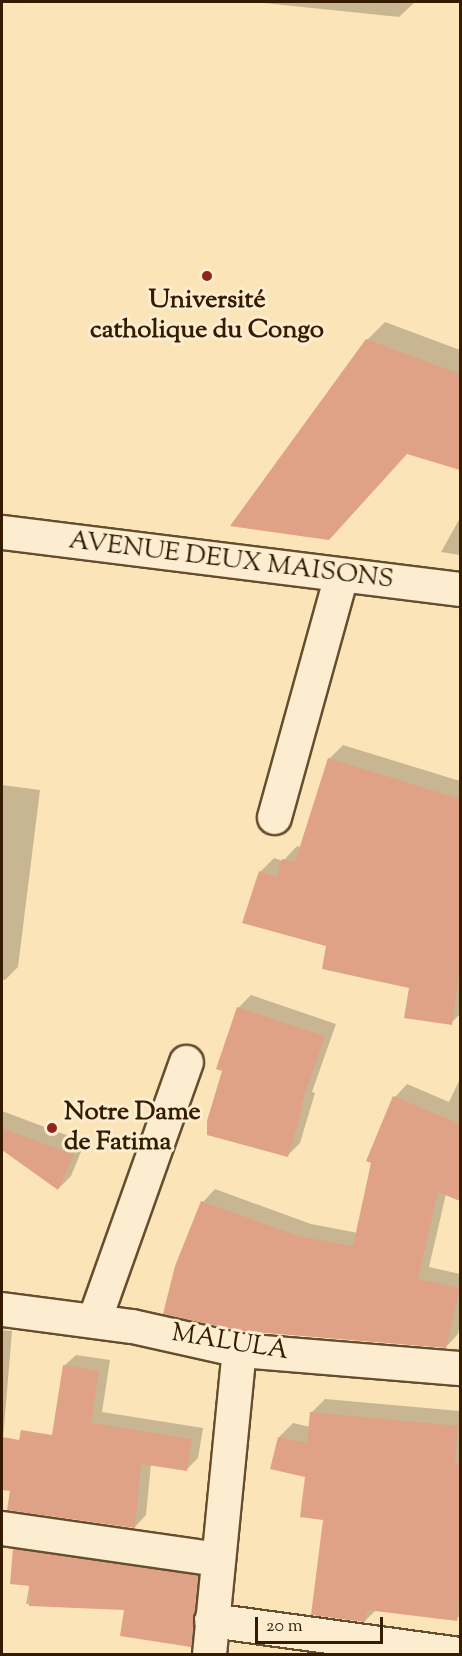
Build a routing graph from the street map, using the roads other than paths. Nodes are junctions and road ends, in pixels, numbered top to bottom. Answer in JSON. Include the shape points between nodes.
{"nodes":[{"id":1,"x":2,"y":532,"type":"edge"},
{"id":2,"x":341,"y":575,"type":"junction"},
{"id":3,"x":460,"y":589,"type":"edge"},
{"id":4,"x":274,"y":817,"type":"dead end"},
{"id":5,"x":186,"y":1062,"type":"dead end"},
{"id":6,"x":2,"y":1309,"type":"edge"},
{"id":7,"x":94,"y":1320,"type":"junction"},
{"id":8,"x":239,"y":1350,"type":"junction"},
{"id":9,"x":460,"y":1368,"type":"edge"},
{"id":10,"x":2,"y":1528,"type":"edge"},
{"id":11,"x":218,"y":1559,"type":"junction"},
{"id":12,"x":211,"y":1620,"type":"junction"},
{"id":13,"x":209,"y":1654,"type":"edge"},
{"id":14,"x":459,"y":1654,"type":"edge"}],
"edges":[{"from":1,"to":2,"type":"street","name":"AVENUE DEUX MAISONS"},
{"from":2,"to":3,"type":"street","name":"AVENUE DEUX MAISONS"},
{"from":2,"to":4,"type":"street"},
{"from":5,"to":7,"type":"street"},
{"from":6,"to":7,"type":"street","name":"MALULA"},
{"from":7,"to":8,"type":"street","name":"MALULA"},
{"from":8,"to":9,"type":"street","name":"MALULA"},
{"from":8,"to":11,"type":"street"},
{"from":10,"to":11,"type":"street"},
{"from":11,"to":12,"type":"street"},
{"from":12,"to":13,"type":"street"},
{"from":12,"to":14,"type":"street"}]}
